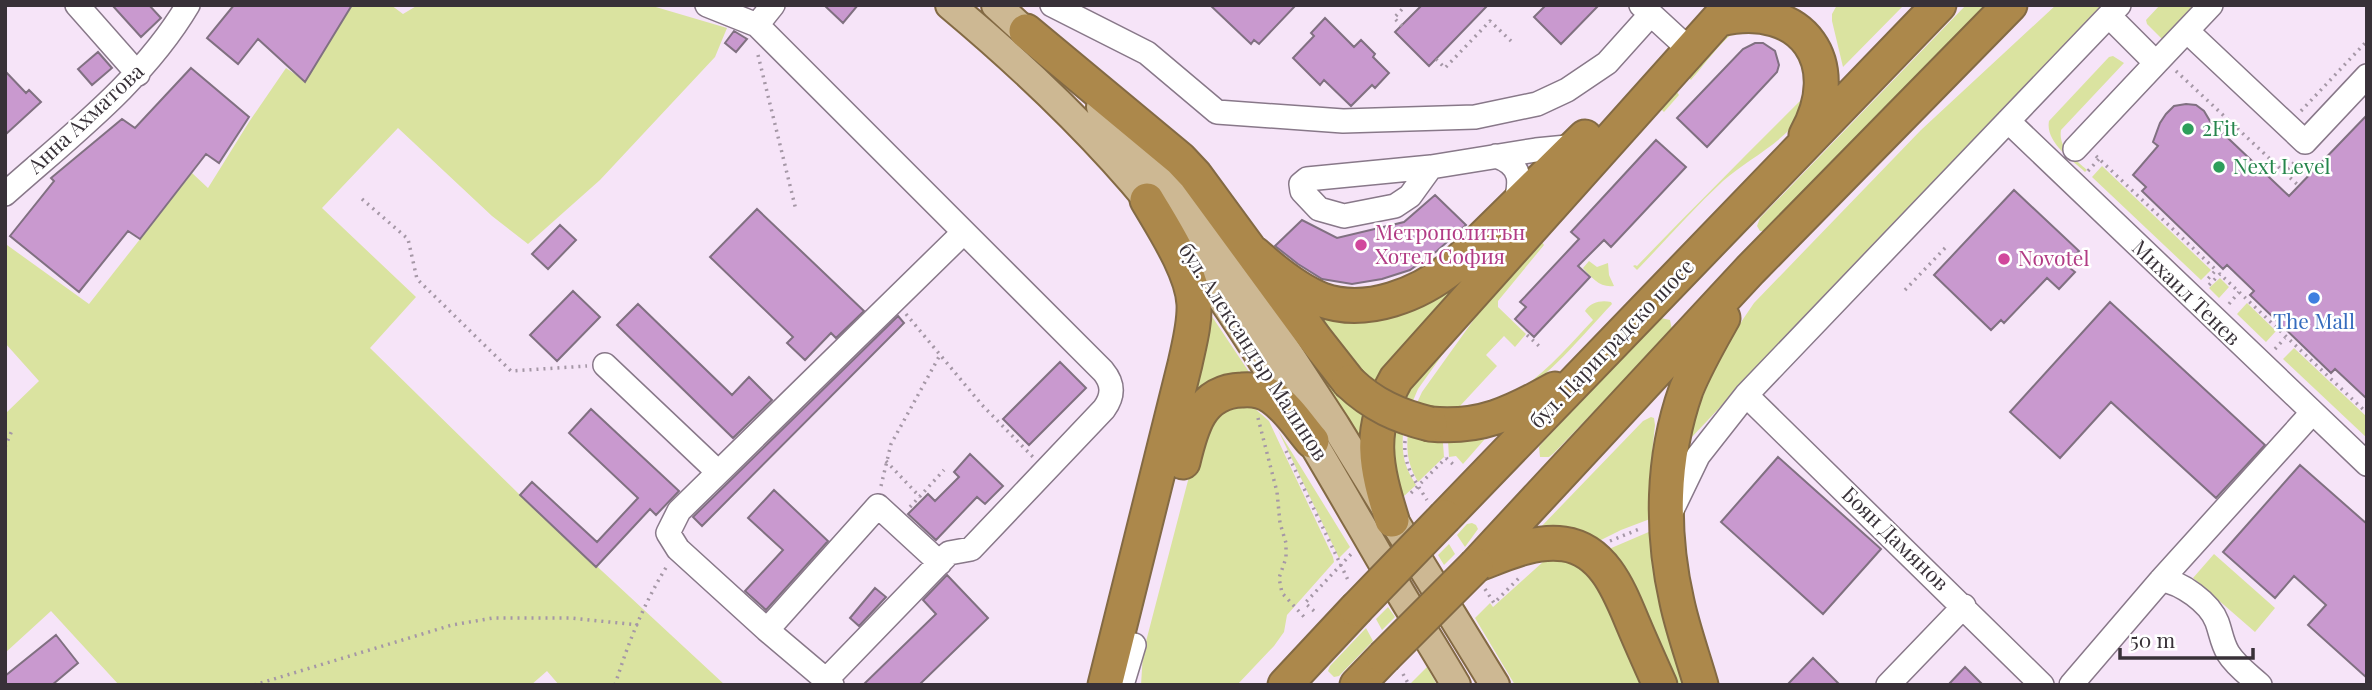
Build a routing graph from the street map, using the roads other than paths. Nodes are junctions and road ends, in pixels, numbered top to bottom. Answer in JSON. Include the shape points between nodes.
{"nodes":[{"id":1,"x":77,"y":5,"type":"edge"},
{"id":2,"x":188,"y":5,"type":"edge"},
{"id":3,"x":707,"y":5,"type":"edge"},
{"id":4,"x":773,"y":5,"type":"edge"},
{"id":5,"x":950,"y":5,"type":"edge"},
{"id":6,"x":996,"y":5,"type":"edge"},
{"id":7,"x":1052,"y":5,"type":"edge"},
{"id":8,"x":1939,"y":5,"type":"edge"},
{"id":9,"x":2023,"y":5,"type":"edge"},
{"id":10,"x":2211,"y":5,"type":"edge"},
{"id":11,"x":1646,"y":10,"type":"edge"},
{"id":12,"x":1721,"y":10,"type":"edge"},
{"id":13,"x":2114,"y":11,"type":"edge"},
{"id":14,"x":1999,"y":16,"type":"edge"},
{"id":15,"x":757,"y":25,"type":"junction"},
{"id":16,"x":1026,"y":31,"type":"junction"},
{"id":17,"x":2187,"y":31,"type":"junction"},
{"id":18,"x":1679,"y":40,"type":"junction"},
{"id":19,"x":2166,"y":67,"type":"junction"},
{"id":20,"x":138,"y":74,"type":"junction"},
{"id":21,"x":2367,"y":76,"type":"edge"},
{"id":22,"x":2008,"y":121,"type":"junction"},
{"id":23,"x":1577,"y":146,"type":"junction"},
{"id":24,"x":2078,"y":146,"type":"road end"},
{"id":25,"x":1496,"y":156,"type":"junction"},
{"id":26,"x":1431,"y":167,"type":"junction"},
{"id":27,"x":1779,"y":170,"type":"junction"},
{"id":28,"x":5,"y":194,"type":"edge"},
{"id":29,"x":1147,"y":200,"type":"junction"},
{"id":30,"x":1514,"y":208,"type":"junction"},
{"id":31,"x":964,"y":232,"type":"junction"},
{"id":32,"x":1255,"y":254,"type":"junction"},
{"id":33,"x":1750,"y":270,"type":"junction"},
{"id":34,"x":606,"y":365,"type":"road end"},
{"id":35,"x":1587,"y":370,"type":"junction"},
{"id":36,"x":1746,"y":395,"type":"junction"},
{"id":37,"x":2312,"y":413,"type":"junction"},
{"id":38,"x":1298,"y":444,"type":"junction"},
{"id":39,"x":2367,"y":464,"type":"edge"},
{"id":40,"x":718,"y":472,"type":"junction"},
{"id":41,"x":1392,"y":520,"type":"junction"},
{"id":42,"x":1658,"y":525,"type":"junction"},
{"id":43,"x":940,"y":563,"type":"junction"},
{"id":44,"x":1476,"y":565,"type":"junction"},
{"id":45,"x":2161,"y":580,"type":"junction"},
{"id":46,"x":1964,"y":607,"type":"junction"},
{"id":47,"x":767,"y":630,"type":"junction"},
{"id":48,"x":1134,"y":645,"type":"junction"},
{"id":49,"x":829,"y":682,"type":"edge"},
{"id":50,"x":1105,"y":685,"type":"edge"},
{"id":51,"x":1122,"y":685,"type":"edge"},
{"id":52,"x":1131,"y":685,"type":"edge"},
{"id":53,"x":1285,"y":685,"type":"edge"},
{"id":54,"x":1357,"y":685,"type":"edge"},
{"id":55,"x":1456,"y":685,"type":"edge"},
{"id":56,"x":1495,"y":685,"type":"edge"},
{"id":57,"x":1660,"y":685,"type":"edge"},
{"id":58,"x":1701,"y":685,"type":"edge"},
{"id":59,"x":1888,"y":685,"type":"edge"},
{"id":60,"x":2042,"y":685,"type":"edge"},
{"id":61,"x":2071,"y":685,"type":"edge"},
{"id":62,"x":2260,"y":685,"type":"edge"}],
"edges":[{"from":1,"to":20,"type":"street"},
{"from":2,"to":20,"type":"street","name":"Анна Ахматова"},
{"from":3,"to":15,"type":"street"},
{"from":4,"to":15,"type":"street"},
{"from":5,"to":29,"type":"main road","name":"бул. Александър Малинов","via":[[1078,122]]},
{"from":6,"to":16,"type":"main road","name":"бул. Александър Малинов"},
{"from":7,"to":11,"type":"street","via":[[1147,53],[1217,112],[1343,121],[1475,117],[1537,104],[1607,63]]},
{"from":8,"to":27,"type":"highway","name":"бул. Цариградско шосе"},
{"from":9,"to":14,"type":"highway"},
{"from":10,"to":17,"type":"street"},
{"from":11,"to":18,"type":"street"},
{"from":12,"to":18,"type":"highway"},
{"from":12,"to":27,"type":"highway","via":[[1760,11],[1785,18],[1804,35],[1819,60],[1823,76],[1815,118]]},
{"from":12,"to":41,"type":"highway","via":[[1396,379],[1380,416],[1375,448]]},
{"from":13,"to":19,"type":"street"},
{"from":13,"to":22,"type":"street"},
{"from":14,"to":33,"type":"highway"},
{"from":15,"to":31,"type":"street"},
{"from":16,"to":32,"type":"highway","via":[[1180,159]]},
{"from":16,"to":41,"type":"main road","name":"бул. Александър Малинов","via":[[1150,163],[1225,258]]},
{"from":17,"to":19,"type":"street"},
{"from":17,"to":21,"type":"street","via":[[2305,142]]},
{"from":18,"to":23,"type":"highway"},
{"from":19,"to":24,"type":"street"},
{"from":20,"to":28,"type":"street","name":"Анна Ахматова"},
{"from":22,"to":36,"type":"street"},
{"from":22,"to":37,"type":"street","name":"Михаил Тенев"},
{"from":23,"to":25,"type":"street"},
{"from":23,"to":30,"type":"highway"},
{"from":25,"to":26,"type":"street"},
{"from":25,"to":30,"type":"street","via":[[1513,164],[1517,173]]},
{"from":26,"to":26,"type":"street","via":[[1406,200],[1344,216],[1319,209],[1302,191],[1301,184],[1307,179]]},
{"from":27,"to":35,"type":"highway","name":"бул. Цариградско шосе"},
{"from":29,"to":38,"type":"main road","name":"бул. Александър Малинов","via":[[1216,289]]},
{"from":29,"to":50,"type":"highway","via":[[1189,282],[1193,320]]},
{"from":30,"to":32,"type":"highway","via":[[1438,279],[1385,301],[1327,301],[1280,276]]},
{"from":31,"to":40,"type":"street"},
{"from":31,"to":43,"type":"street","via":[[1103,370],[1112,394],[1104,409],[971,549],[949,553]]},
{"from":32,"to":35,"type":"highway","bridge":true,"via":[[1349,382],[1388,410],[1430,424],[1494,419]]},
{"from":33,"to":42,"type":"highway","via":[[1687,389]]},
{"from":33,"to":44,"type":"highway"},
{"from":34,"to":40,"type":"street"},
{"from":35,"to":53,"type":"highway","name":"бул. Цариградско шосе","bridge":true},
{"from":36,"to":42,"type":"street","via":[[1698,456]]},
{"from":36,"to":46,"type":"street","name":"Боян Дамянов"},
{"from":37,"to":39,"type":"street","name":"Михаил Тенев"},
{"from":37,"to":45,"type":"street"},
{"from":38,"to":48,"type":"highway","via":[[1275,399],[1265,393],[1229,391],[1200,411],[1190,432]]},
{"from":38,"to":55,"type":"main road","name":"бул. Александър Малинов"},
{"from":40,"to":47,"type":"street","via":[[679,511],[668,533],[678,549]]},
{"from":41,"to":56,"type":"main road","name":"бул. Александър Малинов"},
{"from":42,"to":58,"type":"highway"},
{"from":43,"to":47,"type":"street","via":[[878,506]]},
{"from":43,"to":49,"type":"street"},
{"from":44,"to":54,"type":"highway","bridge":true},
{"from":44,"to":57,"type":"highway","via":[[1515,550],[1549,544],[1573,546],[1589,554],[1615,583]]},
{"from":45,"to":61,"type":"street"},
{"from":45,"to":62,"type":"street","via":[[2186,589],[2213,614],[2229,654]]},
{"from":46,"to":59,"type":"street"},
{"from":46,"to":60,"type":"street","name":"Боян Дамянов"},
{"from":47,"to":49,"type":"street"},
{"from":48,"to":51,"type":"street"},
{"from":48,"to":52,"type":"highway"}]}
